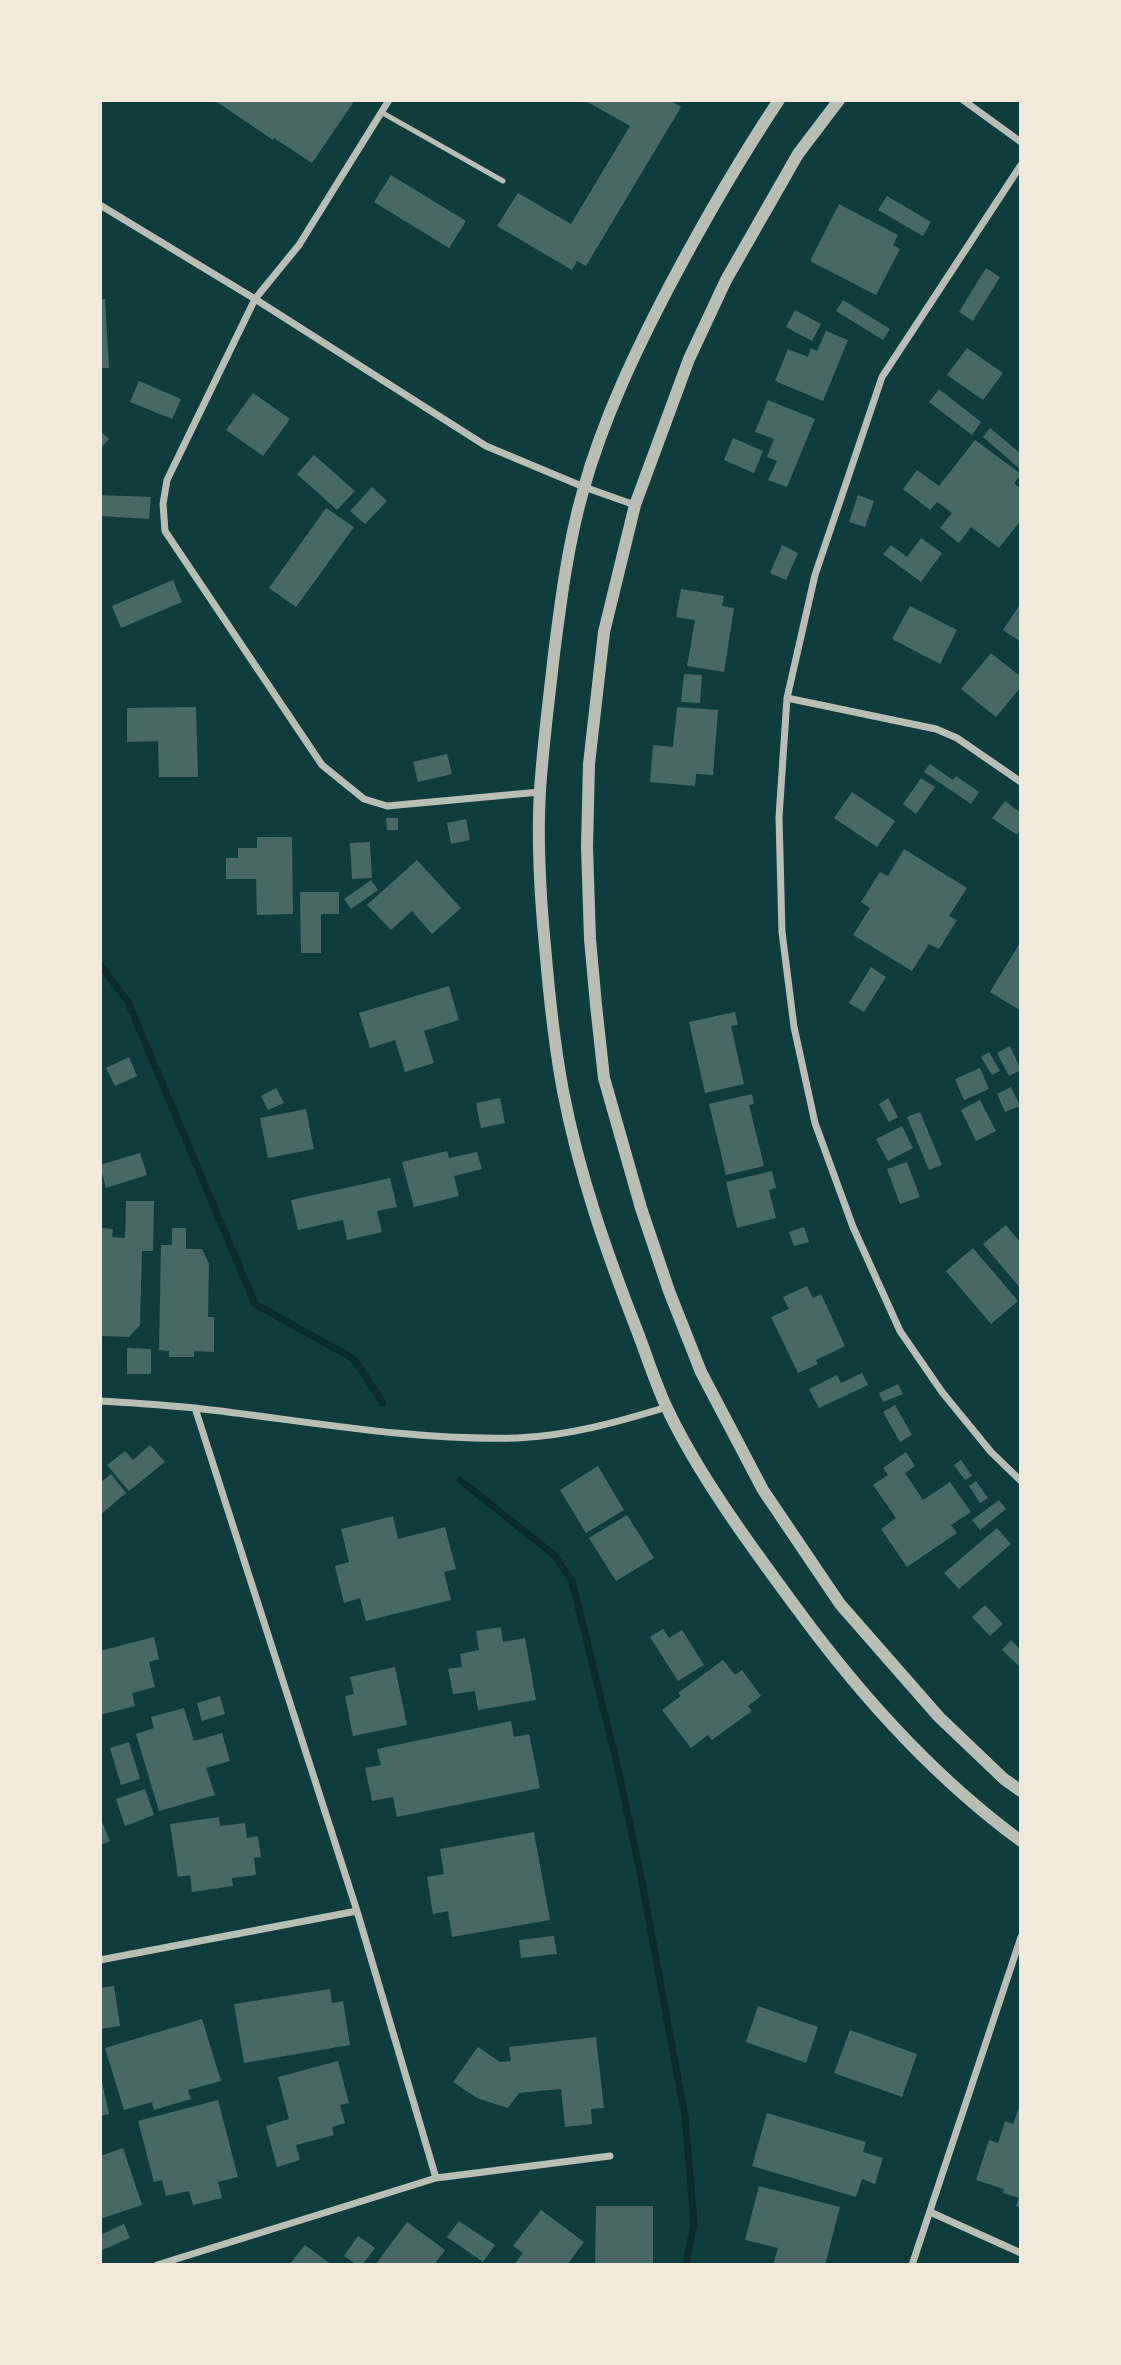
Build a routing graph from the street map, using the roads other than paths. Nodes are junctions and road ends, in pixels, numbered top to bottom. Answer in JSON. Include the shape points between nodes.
{"nodes":[{"id":1,"x":389,"y":100,"type":"edge"},
{"id":2,"x":779,"y":100,"type":"edge"},
{"id":3,"x":839,"y":100,"type":"edge"},
{"id":4,"x":963,"y":100,"type":"edge"},
{"id":5,"x":381,"y":112,"type":"junction"},
{"id":6,"x":1021,"y":142,"type":"edge"},
{"id":7,"x":1021,"y":165,"type":"edge"},
{"id":8,"x":503,"y":181,"type":"dead end"},
{"id":9,"x":100,"y":205,"type":"edge"},
{"id":10,"x":256,"y":299,"type":"junction"},
{"id":11,"x":584,"y":487,"type":"junction"},
{"id":12,"x":635,"y":505,"type":"junction"},
{"id":13,"x":787,"y":698,"type":"junction"},
{"id":14,"x":1021,"y":782,"type":"edge"},
{"id":15,"x":540,"y":792,"type":"junction"},
{"id":16,"x":100,"y":1401,"type":"edge"},
{"id":17,"x":667,"y":1407,"type":"junction"},
{"id":18,"x":194,"y":1408,"type":"junction"},
{"id":19,"x":1021,"y":1481,"type":"edge"},
{"id":20,"x":1021,"y":1791,"type":"edge"},
{"id":21,"x":1021,"y":1841,"type":"edge"},
{"id":22,"x":357,"y":1911,"type":"junction"},
{"id":23,"x":1021,"y":1937,"type":"edge"},
{"id":24,"x":100,"y":1959,"type":"edge"},
{"id":25,"x":610,"y":2155,"type":"dead end"},
{"id":26,"x":436,"y":2178,"type":"junction"},
{"id":27,"x":930,"y":2213,"type":"junction"},
{"id":28,"x":1021,"y":2253,"type":"edge"},
{"id":29,"x":157,"y":2265,"type":"edge"},
{"id":30,"x":912,"y":2265,"type":"edge"}],
"edges":[{"from":1,"to":5,"type":"street"},
{"from":2,"to":11,"type":"street","via":[[730,174],[645,334],[610,412]]},
{"from":3,"to":12,"type":"street","via":[[798,154],[726,280],[689,359]]},
{"from":4,"to":6,"type":"street"},
{"from":5,"to":8,"type":"lane"},
{"from":5,"to":10,"type":"street","via":[[299,245]]},
{"from":7,"to":13,"type":"street","via":[[882,377],[815,575]]},
{"from":9,"to":10,"type":"street"},
{"from":10,"to":11,"type":"street","via":[[486,446]]},
{"from":10,"to":15,"type":"street","via":[[167,480],[163,504],[166,531],[323,765],[364,799],[387,806]]},
{"from":11,"to":12,"type":"street"},
{"from":11,"to":15,"type":"street","via":[[562,593]]},
{"from":12,"to":20,"type":"street","via":[[604,632],[589,764],[587,848],[590,939],[604,1077],[641,1208],[701,1372],[763,1490],[840,1604],[939,1717]]},
{"from":13,"to":14,"type":"street","via":[[936,729]]},
{"from":13,"to":19,"type":"street","via":[[779,817],[782,932],[794,1027],[815,1123],[853,1227],[900,1331],[942,1392]]},
{"from":15,"to":17,"type":"street","via":[[540,898],[563,1090],[585,1183],[617,1281]]},
{"from":16,"to":18,"type":"street"},
{"from":17,"to":18,"type":"street","via":[[605,1426],[519,1438],[366,1431]]},
{"from":17,"to":21,"type":"street","via":[[705,1475],[836,1662],[914,1747],[986,1815]]},
{"from":18,"to":22,"type":"street"},
{"from":22,"to":24,"type":"street"},
{"from":22,"to":26,"type":"street"},
{"from":23,"to":27,"type":"street"},
{"from":25,"to":26,"type":"street"},
{"from":26,"to":29,"type":"street"},
{"from":27,"to":28,"type":"street"},
{"from":27,"to":30,"type":"street"}]}
